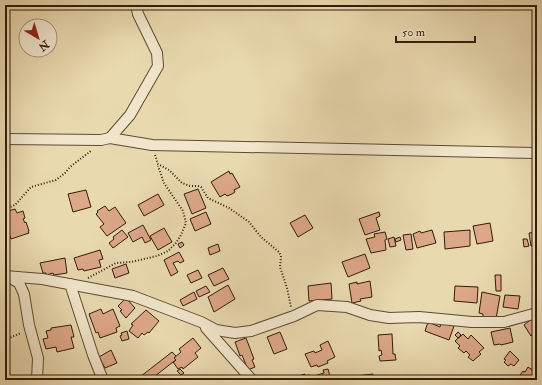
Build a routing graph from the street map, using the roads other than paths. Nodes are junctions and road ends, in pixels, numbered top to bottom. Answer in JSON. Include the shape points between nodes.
{"nodes":[{"id":1,"x":136,"y":5,"type":"edge"},
{"id":2,"x":5,"y":139,"type":"edge"},
{"id":3,"x":106,"y":139,"type":"junction"},
{"id":4,"x":537,"y":153,"type":"edge"},
{"id":5,"x":6,"y":276,"type":"edge"},
{"id":6,"x":70,"y":284,"type":"junction"},
{"id":7,"x":537,"y":313,"type":"edge"},
{"id":8,"x":201,"y":322,"type":"junction"},
{"id":9,"x":37,"y":380,"type":"edge"},
{"id":10,"x":103,"y":380,"type":"edge"},
{"id":11,"x":252,"y":380,"type":"edge"}],
"edges":[{"from":1,"to":3,"type":"street","via":[[157,53],[158,66],[130,115]]},
{"from":2,"to":3,"type":"street"},
{"from":3,"to":4,"type":"street","via":[[152,144]]},
{"from":5,"to":6,"type":"street"},
{"from":5,"to":9,"type":"street","via":[[19,283],[24,294],[29,328],[38,358]]},
{"from":6,"to":8,"type":"street","via":[[133,296]]},
{"from":6,"to":10,"type":"street"},
{"from":7,"to":8,"type":"street","via":[[504,322],[472,322],[419,317],[390,318],[346,307],[317,305],[251,331],[235,333],[216,330]]},
{"from":8,"to":11,"type":"street"}]}
